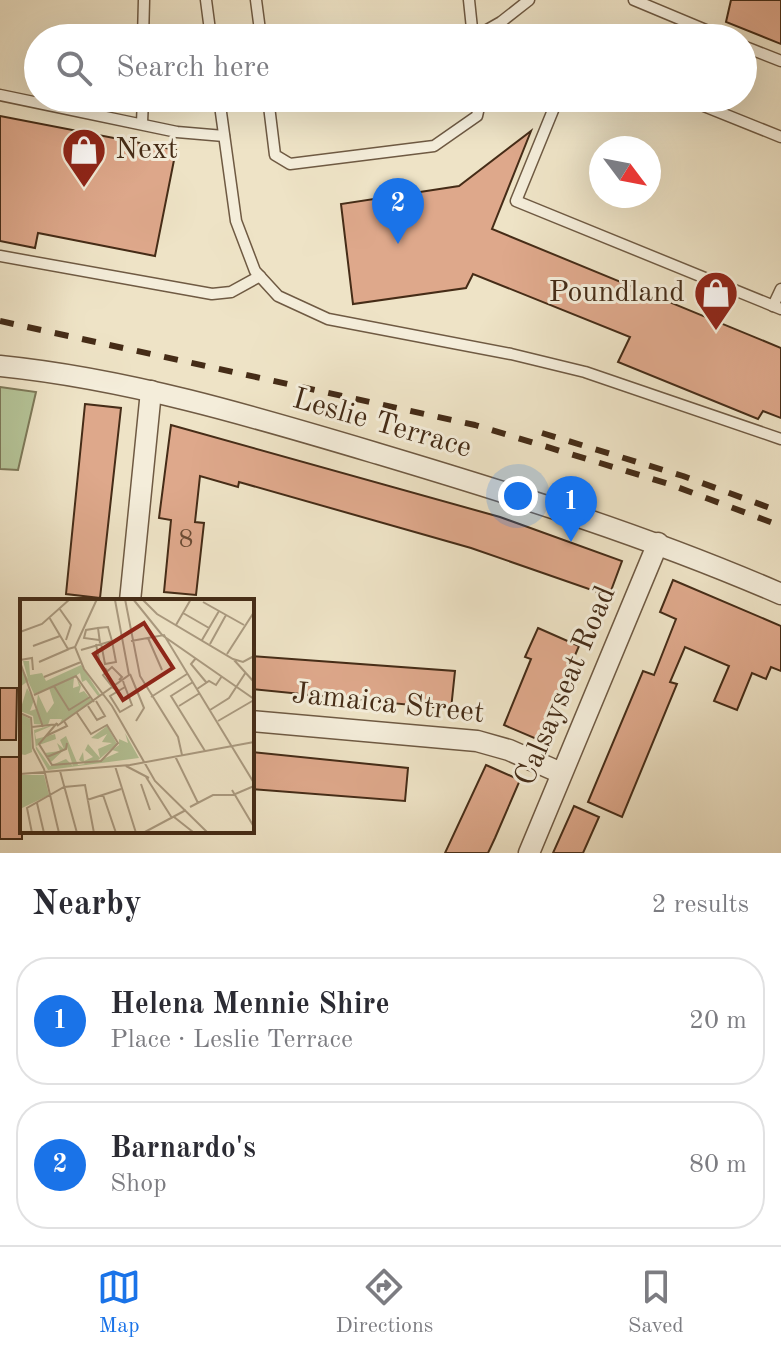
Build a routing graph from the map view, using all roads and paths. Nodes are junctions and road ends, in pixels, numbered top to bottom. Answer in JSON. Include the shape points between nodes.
{"nodes":[{"id":1,"x":144,"y":0,"type":"edge"},
{"id":2,"x":206,"y":0,"type":"edge"},
{"id":3,"x":256,"y":0,"type":"edge"},
{"id":4,"x":469,"y":0,"type":"edge"},
{"id":5,"x":529,"y":0,"type":"edge"},
{"id":6,"x":634,"y":0,"type":"edge"},
{"id":7,"x":143,"y":24,"type":"edge"},
{"id":8,"x":209,"y":24,"type":"edge"},
{"id":9,"x":259,"y":24,"type":"edge"},
{"id":10,"x":472,"y":24,"type":"edge"},
{"id":11,"x":498,"y":24,"type":"edge"},
{"id":12,"x":691,"y":24,"type":"edge"},
{"id":13,"x":757,"y":52,"type":"edge"},
{"id":14,"x":781,"y":61,"type":"edge"},
{"id":15,"x":0,"y":95,"type":"edge"},
{"id":16,"x":24,"y":100,"type":"edge"},
{"id":17,"x":86,"y":112,"type":"edge"},
{"id":18,"x":142,"y":112,"type":"edge"},
{"id":19,"x":221,"y":112,"type":"edge"},
{"id":20,"x":270,"y":112,"type":"edge"},
{"id":21,"x":478,"y":112,"type":"edge"},
{"id":22,"x":552,"y":112,"type":"edge"},
{"id":23,"x":719,"y":112,"type":"edge"},
{"id":24,"x":142,"y":123,"type":"junction"},
{"id":25,"x":224,"y":136,"type":"junction"},
{"id":26,"x":781,"y":137,"type":"edge"},
{"id":27,"x":0,"y":256,"type":"edge"},
{"id":28,"x":260,"y":276,"type":"junction"},
{"id":29,"x":781,"y":289,"type":"edge"},
{"id":30,"x":777,"y":307,"type":"edge"},
{"id":31,"x":0,"y":366,"type":"edge"},
{"id":32,"x":151,"y":391,"type":"junction"},
{"id":33,"x":781,"y":439,"type":"edge"},
{"id":34,"x":658,"y":543,"type":"junction"},
{"id":35,"x":781,"y":594,"type":"edge"},
{"id":36,"x":130,"y":599,"type":"edge"},
{"id":37,"x":254,"y":721,"type":"edge"},
{"id":38,"x":561,"y":773,"type":"junction"},
{"id":39,"x":529,"y":853,"type":"edge"}],
"edges":[{"from":1,"to":7,"type":"lane"},
{"from":2,"to":8,"type":"lane"},
{"from":3,"to":9,"type":"lane"},
{"from":4,"to":10,"type":"lane"},
{"from":5,"to":11,"type":"lane"},
{"from":6,"to":12,"type":"lane"},
{"from":13,"to":14,"type":"lane"},
{"from":15,"to":16,"type":"lane"},
{"from":17,"to":24,"type":"lane"},
{"from":18,"to":24,"type":"lane"},
{"from":19,"to":25,"type":"lane"},
{"from":20,"to":21,"type":"lane","via":[[275,155],[290,164],[434,146]]},
{"from":22,"to":30,"type":"lane","via":[[516,201]]},
{"from":23,"to":26,"type":"lane"},
{"from":24,"to":25,"type":"lane"},
{"from":25,"to":28,"type":"lane","via":[[236,221]]},
{"from":27,"to":28,"type":"lane","via":[[212,294],[231,292]]},
{"from":28,"to":33,"type":"lane","via":[[278,296],[328,319],[585,372]]},
{"from":29,"to":30,"type":"lane"},
{"from":31,"to":32,"type":"street","name":"Leslie Terrace"},
{"from":32,"to":34,"type":"street","name":"Leslie Terrace","via":[[504,491]]},
{"from":32,"to":36,"type":"street"},
{"from":34,"to":35,"type":"street","name":"Leslie Terrace"},
{"from":34,"to":38,"type":"street","name":"Calsayseat Road"},
{"from":37,"to":38,"type":"street","name":"Jamaica Street","via":[[477,741]]},
{"from":38,"to":39,"type":"street","name":"Calsayseat Road"}]}
